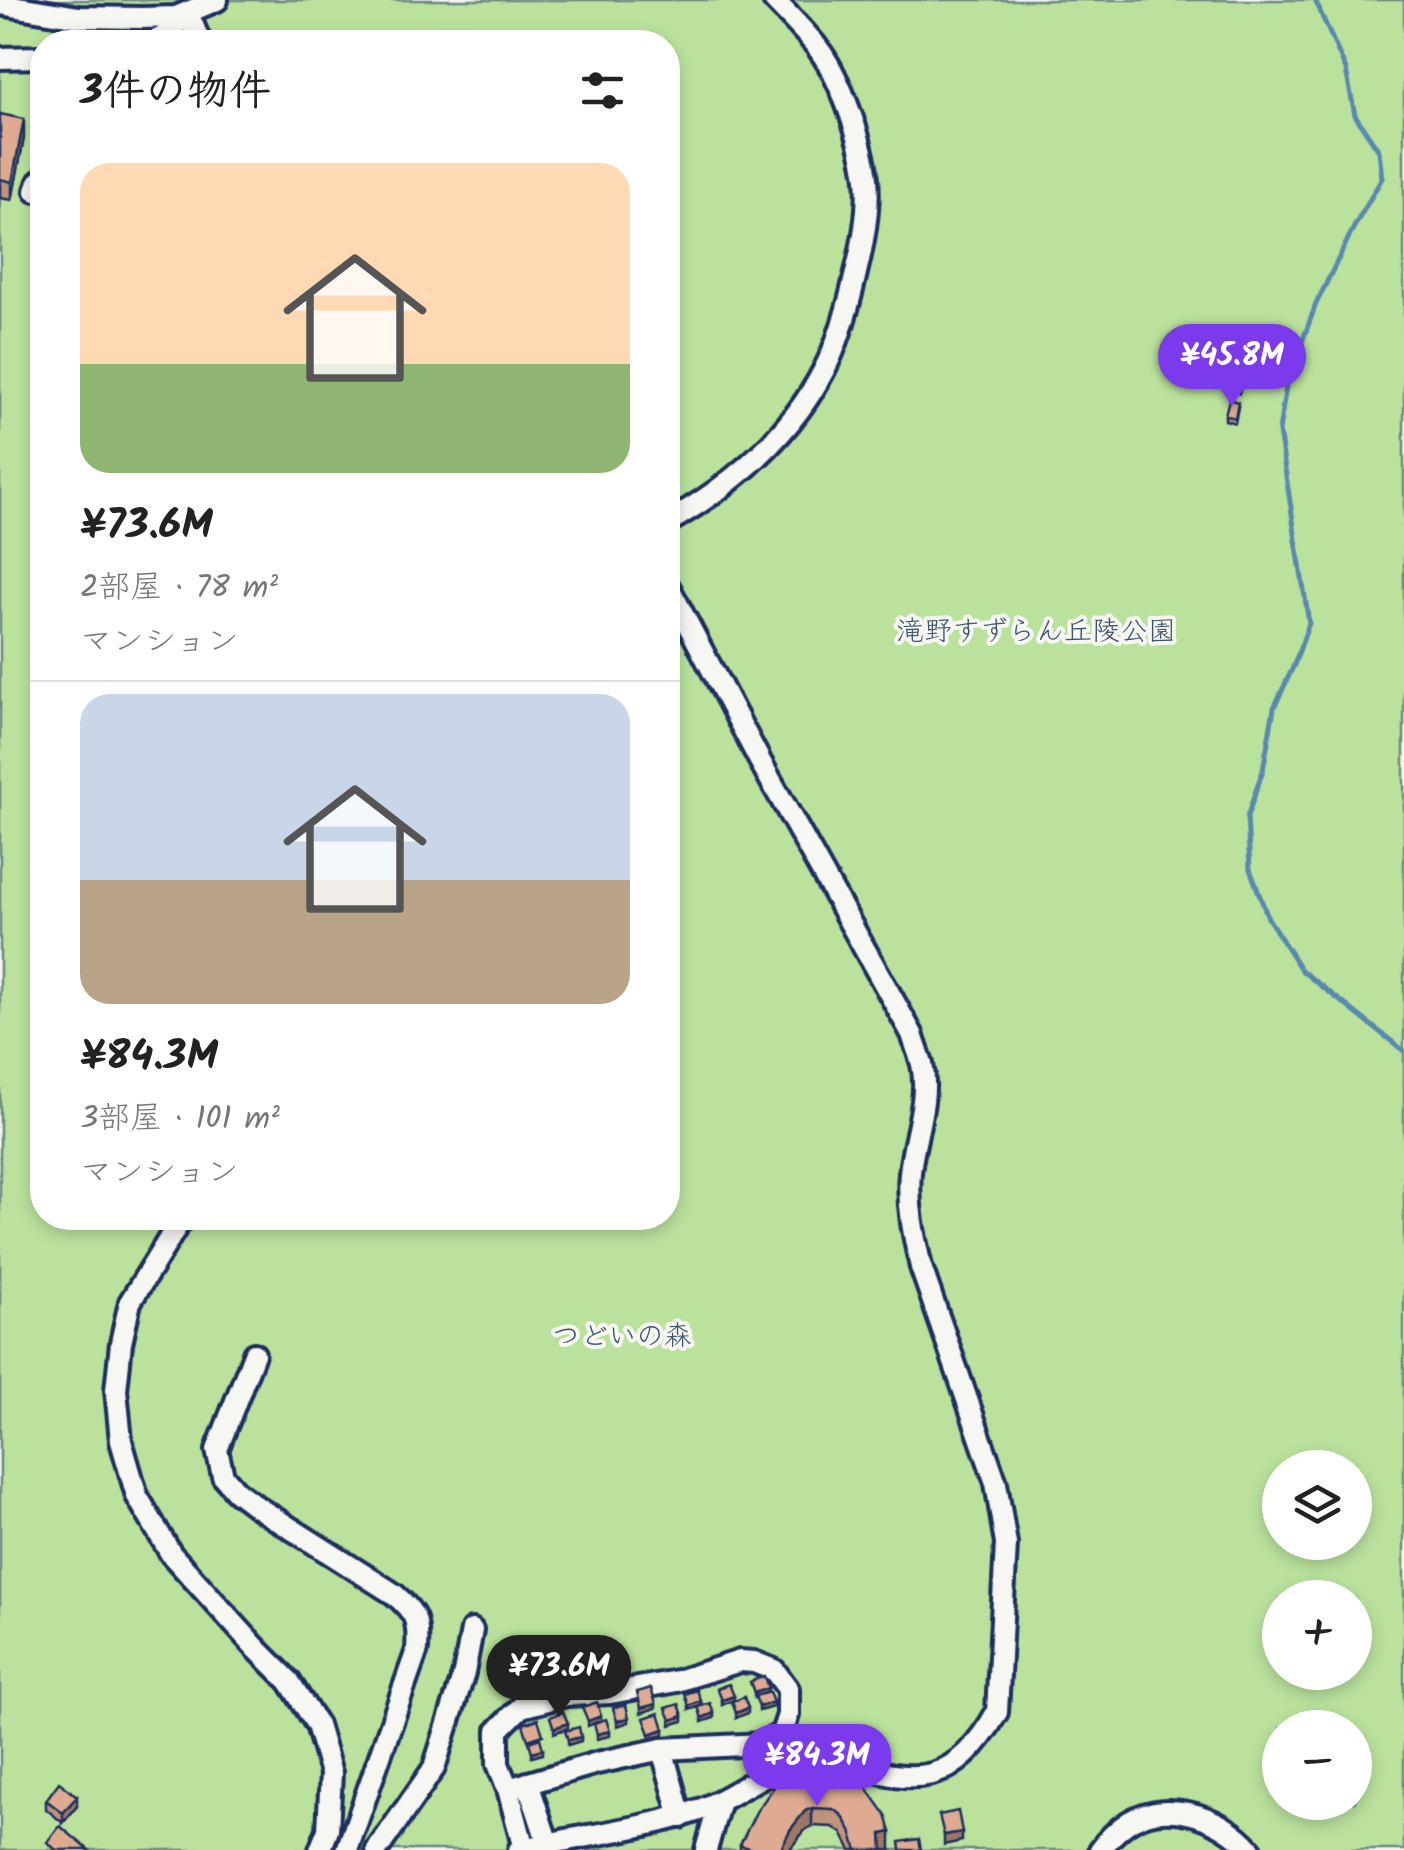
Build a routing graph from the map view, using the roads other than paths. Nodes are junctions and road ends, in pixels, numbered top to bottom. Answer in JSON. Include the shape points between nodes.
{"nodes":[{"id":1,"x":217,"y":0,"type":"edge"},
{"id":2,"x":774,"y":0,"type":"edge"},
{"id":3,"x":0,"y":4,"type":"edge"},
{"id":4,"x":128,"y":9,"type":"edge"},
{"id":5,"x":188,"y":14,"type":"junction"},
{"id":6,"x":172,"y":30,"type":"edge"},
{"id":7,"x":195,"y":30,"type":"edge"},
{"id":8,"x":0,"y":58,"type":"edge"},
{"id":9,"x":30,"y":58,"type":"edge"},
{"id":10,"x":687,"y":511,"type":"junction"},
{"id":11,"x":680,"y":515,"type":"edge"},
{"id":12,"x":680,"y":521,"type":"edge"},
{"id":13,"x":680,"y":609,"type":"edge"},
{"id":14,"x":175,"y":1230,"type":"edge"},
{"id":15,"x":254,"y":1354,"type":"dead end"},
{"id":16,"x":472,"y":1630,"type":"dead end"},
{"id":17,"x":662,"y":1749,"type":"junction"},
{"id":18,"x":518,"y":1786,"type":"junction"},
{"id":19,"x":720,"y":1804,"type":"junction"},
{"id":20,"x":682,"y":1817,"type":"junction"},
{"id":21,"x":638,"y":1829,"type":"junction"},
{"id":22,"x":548,"y":1844,"type":"junction"},
{"id":23,"x":522,"y":1849,"type":"edge"},
{"id":24,"x":320,"y":1850,"type":"edge"},
{"id":25,"x":348,"y":1850,"type":"edge"},
{"id":26,"x":378,"y":1850,"type":"edge"},
{"id":27,"x":633,"y":1850,"type":"edge"},
{"id":28,"x":706,"y":1850,"type":"edge"},
{"id":29,"x":1100,"y":1850,"type":"edge"},
{"id":30,"x":1250,"y":1850,"type":"edge"}],
"edges":[{"from":1,"to":5,"type":"street"},
{"from":2,"to":10,"type":"street","via":[[820,52],[845,102],[868,180],[863,244],[848,309],[809,396],[745,470]]},
{"from":3,"to":4,"type":"street","via":[[79,17]]},
{"from":4,"to":5,"type":"street"},
{"from":5,"to":6,"type":"street"},
{"from":5,"to":7,"type":"street"},
{"from":8,"to":9,"type":"street"},
{"from":10,"to":11,"type":"street"},
{"from":10,"to":12,"type":"street"},
{"from":13,"to":19,"type":"street","via":[[916,1047],[924,1084],[910,1201],[921,1267],[996,1483],[1006,1544],[997,1712],[958,1762],[932,1774],[894,1776],[830,1762],[795,1763]]},
{"from":14,"to":24,"type":"street","via":[[130,1302],[116,1390],[122,1441],[137,1496],[171,1554],[289,1680],[317,1725],[331,1773],[328,1830]]},
{"from":15,"to":25,"type":"street","via":[[217,1450],[224,1476],[257,1507],[394,1594],[413,1610],[418,1630],[417,1650]]},
{"from":16,"to":26,"type":"street","via":[[434,1768]]},
{"from":17,"to":18,"type":"street"},
{"from":17,"to":18,"type":"street","via":[[763,1744],[782,1732],[788,1688],[774,1670],[740,1661],[678,1680],[567,1694],[521,1707],[498,1730],[498,1764]]},
{"from":17,"to":20,"type":"street"},
{"from":18,"to":22,"type":"street"},
{"from":18,"to":23,"type":"street"},
{"from":19,"to":20,"type":"street"},
{"from":19,"to":28,"type":"street"},
{"from":20,"to":21,"type":"street"},
{"from":21,"to":22,"type":"street"},
{"from":21,"to":27,"type":"street"},
{"from":22,"to":23,"type":"street"},
{"from":29,"to":30,"type":"street","via":[[1122,1826],[1165,1810],[1214,1822]]}]}
